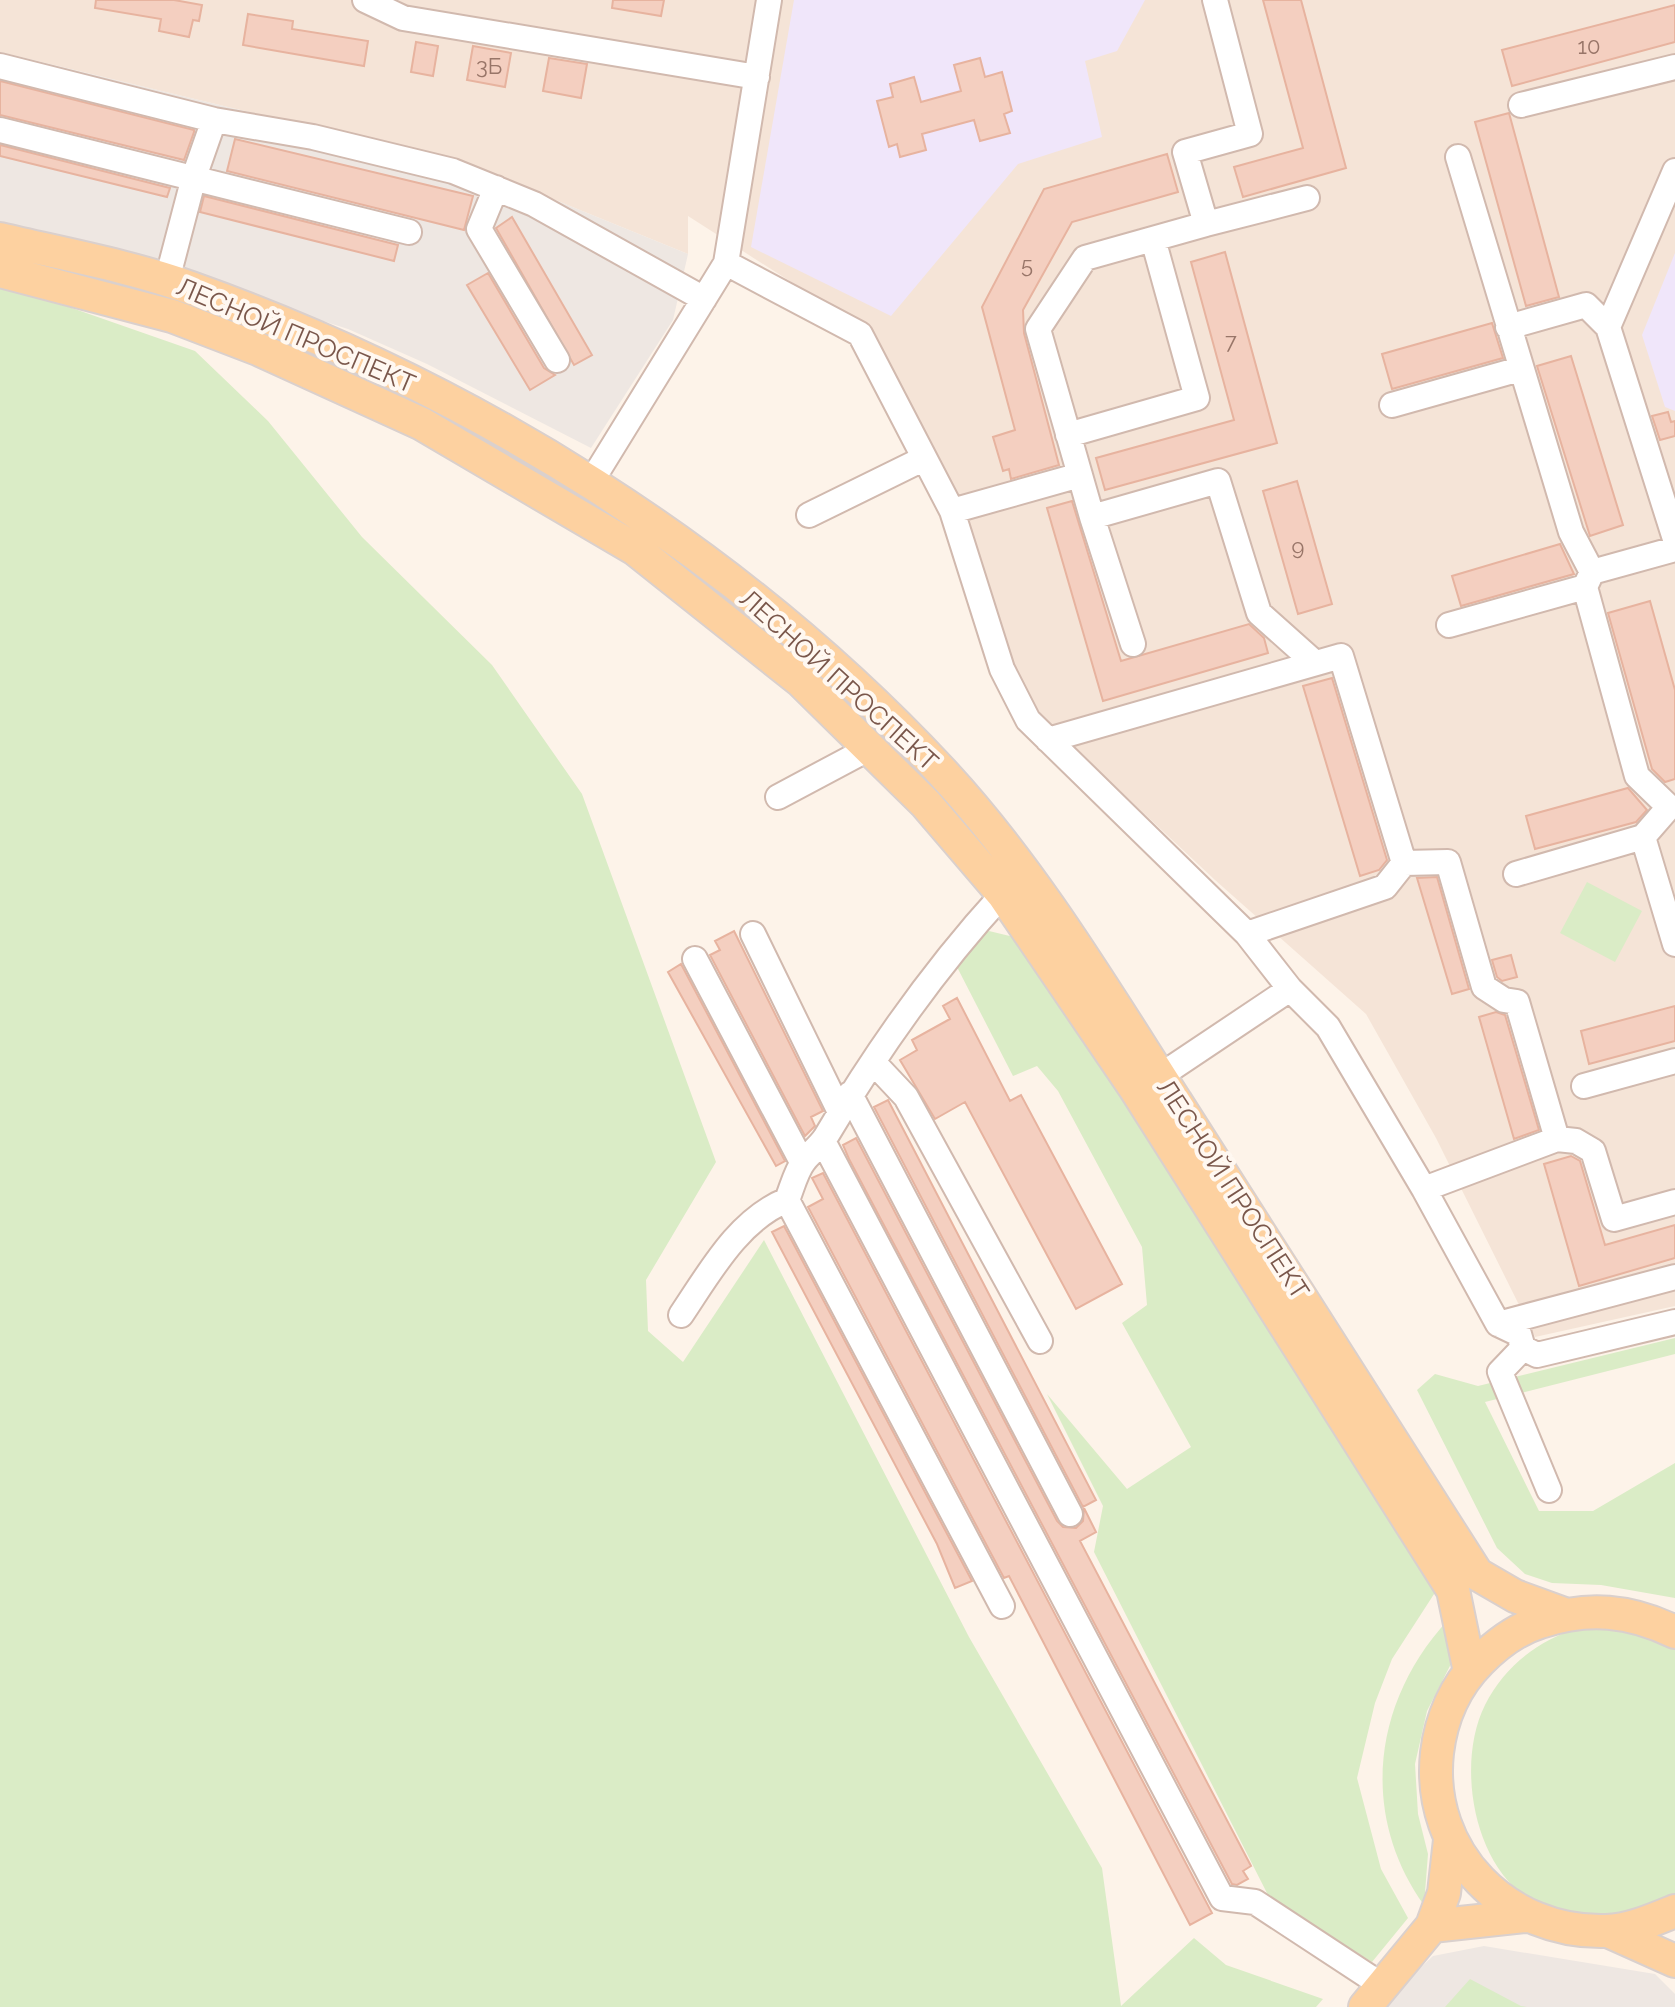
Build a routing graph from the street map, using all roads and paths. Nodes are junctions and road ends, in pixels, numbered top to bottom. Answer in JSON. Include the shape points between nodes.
{"nodes":[{"id":1,"x":365,"y":0,"type":"edge"},
{"id":2,"x":769,"y":0,"type":"edge"},
{"id":3,"x":1215,"y":0,"type":"edge"},
{"id":4,"x":0,"y":66,"type":"edge"},
{"id":5,"x":1675,"y":67,"type":"edge"},
{"id":6,"x":757,"y":77,"type":"junction"},
{"id":7,"x":1521,"y":105,"type":"dead end"},
{"id":8,"x":214,"y":120,"type":"junction"},
{"id":9,"x":0,"y":130,"type":"edge"},
{"id":10,"x":1458,"y":157,"type":"dead end"},
{"id":11,"x":1675,"y":171,"type":"edge"},
{"id":12,"x":194,"y":177,"type":"junction"},
{"id":13,"x":496,"y":188,"type":"junction"},
{"id":14,"x":1307,"y":198,"type":"dead end"},
{"id":15,"x":1206,"y":224,"type":"junction"},
{"id":16,"x":409,"y":232,"type":"dead end"},
{"id":17,"x":0,"y":239,"type":"edge"},
{"id":18,"x":1153,"y":239,"type":"junction"},
{"id":19,"x":726,"y":263,"type":"junction"},
{"id":20,"x":0,"y":271,"type":"edge"},
{"id":21,"x":167,"y":280,"type":"junction"},
{"id":22,"x":704,"y":299,"type":"junction"},
{"id":23,"x":1508,"y":327,"type":"junction"},
{"id":24,"x":1608,"y":327,"type":"junction"},
{"id":25,"x":557,"y":360,"type":"dead end"},
{"id":26,"x":1520,"y":369,"type":"junction"},
{"id":27,"x":1392,"y":405,"type":"dead end"},
{"id":28,"x":1068,"y":435,"type":"junction"},
{"id":29,"x":923,"y":459,"type":"junction"},
{"id":30,"x":1080,"y":475,"type":"junction"},
{"id":31,"x":591,"y":482,"type":"junction"},
{"id":32,"x":952,"y":511,"type":"junction"},
{"id":33,"x":1671,"y":514,"type":"edge"},
{"id":34,"x":809,"y":515,"type":"dead end"},
{"id":35,"x":1092,"y":517,"type":"junction"},
{"id":36,"x":1675,"y":539,"type":"edge"},
{"id":37,"x":1675,"y":549,"type":"edge"},
{"id":38,"x":1588,"y":580,"type":"junction"},
{"id":39,"x":1449,"y":625,"type":"dead end"},
{"id":40,"x":1133,"y":644,"type":"dead end"},
{"id":41,"x":1315,"y":663,"type":"junction"},
{"id":42,"x":1048,"y":740,"type":"junction"},
{"id":43,"x":868,"y":749,"type":"junction"},
{"id":44,"x":778,"y":797,"type":"dead end"},
{"id":45,"x":1672,"y":806,"type":"edge"},
{"id":46,"x":1643,"y":837,"type":"junction"},
{"id":47,"x":1404,"y":863,"type":"junction"},
{"id":48,"x":1516,"y":874,"type":"dead end"},
{"id":49,"x":1015,"y":885,"type":"junction"},
{"id":50,"x":753,"y":934,"type":"dead end"},
{"id":51,"x":1247,"y":934,"type":"junction"},
{"id":52,"x":1675,"y":944,"type":"edge"},
{"id":53,"x":695,"y":959,"type":"dead end"},
{"id":54,"x":1290,"y":989,"type":"junction"},
{"id":55,"x":1675,"y":1061,"type":"edge"},
{"id":56,"x":873,"y":1062,"type":"junction"},
{"id":57,"x":1160,"y":1076,"type":"junction"},
{"id":58,"x":1584,"y":1086,"type":"dead end"},
{"id":59,"x":845,"y":1102,"type":"junction"},
{"id":60,"x":1557,"y":1139,"type":"junction"},
{"id":61,"x":823,"y":1141,"type":"junction"},
{"id":62,"x":802,"y":1162,"type":"junction"},
{"id":63,"x":1424,"y":1189,"type":"junction"},
{"id":64,"x":787,"y":1200,"type":"junction"},
{"id":65,"x":1675,"y":1202,"type":"edge"},
{"id":66,"x":1675,"y":1277,"type":"edge"},
{"id":67,"x":681,"y":1315,"type":"dead end"},
{"id":68,"x":1675,"y":1322,"type":"edge"},
{"id":69,"x":1498,"y":1324,"type":"junction"},
{"id":70,"x":1040,"y":1341,"type":"dead end"},
{"id":71,"x":1523,"y":1348,"type":"junction"},
{"id":72,"x":1549,"y":1490,"type":"dead end"},
{"id":73,"x":1070,"y":1514,"type":"dead end"},
{"id":74,"x":1002,"y":1606,"type":"dead end"},
{"id":75,"x":1564,"y":1614,"type":"junction"},
{"id":76,"x":1667,"y":1624,"type":"edge"},
{"id":77,"x":1470,"y":1672,"type":"junction"},
{"id":78,"x":1450,"y":1840,"type":"junction"},
{"id":79,"x":1675,"y":1911,"type":"edge"},
{"id":80,"x":1526,"y":1916,"type":"junction"},
{"id":81,"x":1432,"y":1926,"type":"junction"},
{"id":82,"x":1608,"y":1931,"type":"junction"},
{"id":83,"x":1675,"y":1961,"type":"edge"},
{"id":84,"x":1378,"y":1999,"type":"edge"}],
"edges":[{"from":1,"to":6,"type":"street","via":[[403,18]]},
{"from":2,"to":6,"type":"street"},
{"from":3,"to":15,"type":"street","via":[[1250,134],[1185,152]]},
{"from":4,"to":8,"type":"street"},
{"from":5,"to":7,"type":"street"},
{"from":6,"to":19,"type":"street"},
{"from":8,"to":12,"type":"street"},
{"from":8,"to":13,"type":"street","via":[[453,171]]},
{"from":9,"to":12,"type":"street"},
{"from":10,"to":23,"type":"street"},
{"from":11,"to":24,"type":"street"},
{"from":12,"to":16,"type":"street"},
{"from":12,"to":21,"type":"street"},
{"from":13,"to":22,"type":"street"},
{"from":13,"to":25,"type":"street","via":[[479,229]]},
{"from":14,"to":15,"type":"street"},
{"from":15,"to":18,"type":"street"},
{"from":17,"to":21,"type":"main road","name":"ЛЕСНОЙ ПРОСПЕКТ"},
{"from":18,"to":28,"type":"street","via":[[1085,258],[1038,329]]},
{"from":18,"to":28,"type":"street","via":[[1197,398]]},
{"from":19,"to":22,"type":"street"},
{"from":19,"to":29,"type":"street","via":[[860,334]]},
{"from":20,"to":43,"type":"main road","name":"ЛЕСНОЙ ПРОСПЕКТ","via":[[172,316],[422,424],[635,549],[801,681]]},
{"from":21,"to":31,"type":"main road","name":"ЛЕСНОЙ ПРОСПЕКТ","via":[[364,357]]},
{"from":22,"to":31,"type":"street"},
{"from":23,"to":24,"type":"street","via":[[1586,305]]},
{"from":23,"to":26,"type":"street"},
{"from":24,"to":33,"type":"street"},
{"from":26,"to":27,"type":"street"},
{"from":26,"to":38,"type":"street"},
{"from":28,"to":30,"type":"street"},
{"from":29,"to":32,"type":"street"},
{"from":29,"to":34,"type":"street"},
{"from":30,"to":32,"type":"street"},
{"from":30,"to":35,"type":"street"},
{"from":31,"to":49,"type":"main road","name":"ЛЕСНОЙ ПРОСПЕКТ","via":[[690,551],[880,709],[945,776]]},
{"from":32,"to":42,"type":"street","via":[[1002,669],[1028,720]]},
{"from":33,"to":36,"type":"street"},
{"from":35,"to":40,"type":"street"},
{"from":35,"to":41,"type":"street","via":[[1218,481],[1259,613]]},
{"from":37,"to":38,"type":"street"},
{"from":38,"to":39,"type":"street"},
{"from":38,"to":45,"type":"street","via":[[1637,776]]},
{"from":41,"to":42,"type":"street"},
{"from":41,"to":47,"type":"street","via":[[1341,656]]},
{"from":42,"to":51,"type":"street"},
{"from":43,"to":44,"type":"street"},
{"from":43,"to":49,"type":"main road","name":"ЛЕСНОЙ ПРОСПЕКТ"},
{"from":45,"to":46,"type":"street"},
{"from":46,"to":48,"type":"street"},
{"from":46,"to":52,"type":"street"},
{"from":47,"to":51,"type":"street","via":[[1385,887]]},
{"from":47,"to":60,"type":"street","via":[[1448,862],[1484,987],[1517,1002]]},
{"from":49,"to":56,"type":"street","via":[[958,943]]},
{"from":49,"to":57,"type":"main road","name":"ЛЕСНОЙ ПРОСПЕКТ"},
{"from":49,"to":77,"type":"main road","name":"ЛЕСНОЙ ПРОСПЕКТ","via":[[1135,1088],[1453,1590]]},
{"from":50,"to":59,"type":"street"},
{"from":51,"to":54,"type":"street"},
{"from":53,"to":62,"type":"street"},
{"from":54,"to":57,"type":"street"},
{"from":54,"to":63,"type":"street","via":[[1328,1027]]},
{"from":55,"to":58,"type":"street"},
{"from":56,"to":59,"type":"street"},
{"from":56,"to":70,"type":"street","via":[[906,1097]]},
{"from":57,"to":75,"type":"main road","name":"ЛЕСНОЙ ПРОСПЕКТ","via":[[1477,1574],[1515,1596]]},
{"from":59,"to":61,"type":"street"},
{"from":59,"to":73,"type":"street"},
{"from":60,"to":63,"type":"street"},
{"from":60,"to":65,"type":"street","via":[[1576,1141],[1593,1151],[1614,1219]]},
{"from":61,"to":62,"type":"street"},
{"from":61,"to":84,"type":"street","via":[[1222,1898],[1255,1902]]},
{"from":62,"to":64,"type":"street"},
{"from":63,"to":69,"type":"street"},
{"from":64,"to":67,"type":"street","via":[[763,1210],[720,1257]]},
{"from":64,"to":74,"type":"street"},
{"from":66,"to":69,"type":"street"},
{"from":68,"to":71,"type":"street","via":[[1537,1355]]},
{"from":69,"to":71,"type":"street","via":[[1519,1334]]},
{"from":71,"to":72,"type":"street","via":[[1500,1372]]},
{"from":75,"to":76,"type":"main road","via":[[1623,1613]]},
{"from":75,"to":77,"type":"main road","via":[[1528,1625],[1496,1645]]},
{"from":77,"to":78,"type":"main road","via":[[1439,1735],[1436,1782]]},
{"from":78,"to":80,"type":"main road","via":[[1495,1897]]},
{"from":78,"to":81,"type":"main road","via":[[1444,1893]]},
{"from":79,"to":82,"type":"main road"},
{"from":80,"to":81,"type":"main road"},
{"from":80,"to":82,"type":"main road","via":[[1566,1929]]},
{"from":81,"to":84,"type":"main road"},
{"from":82,"to":83,"type":"main road"}]}
